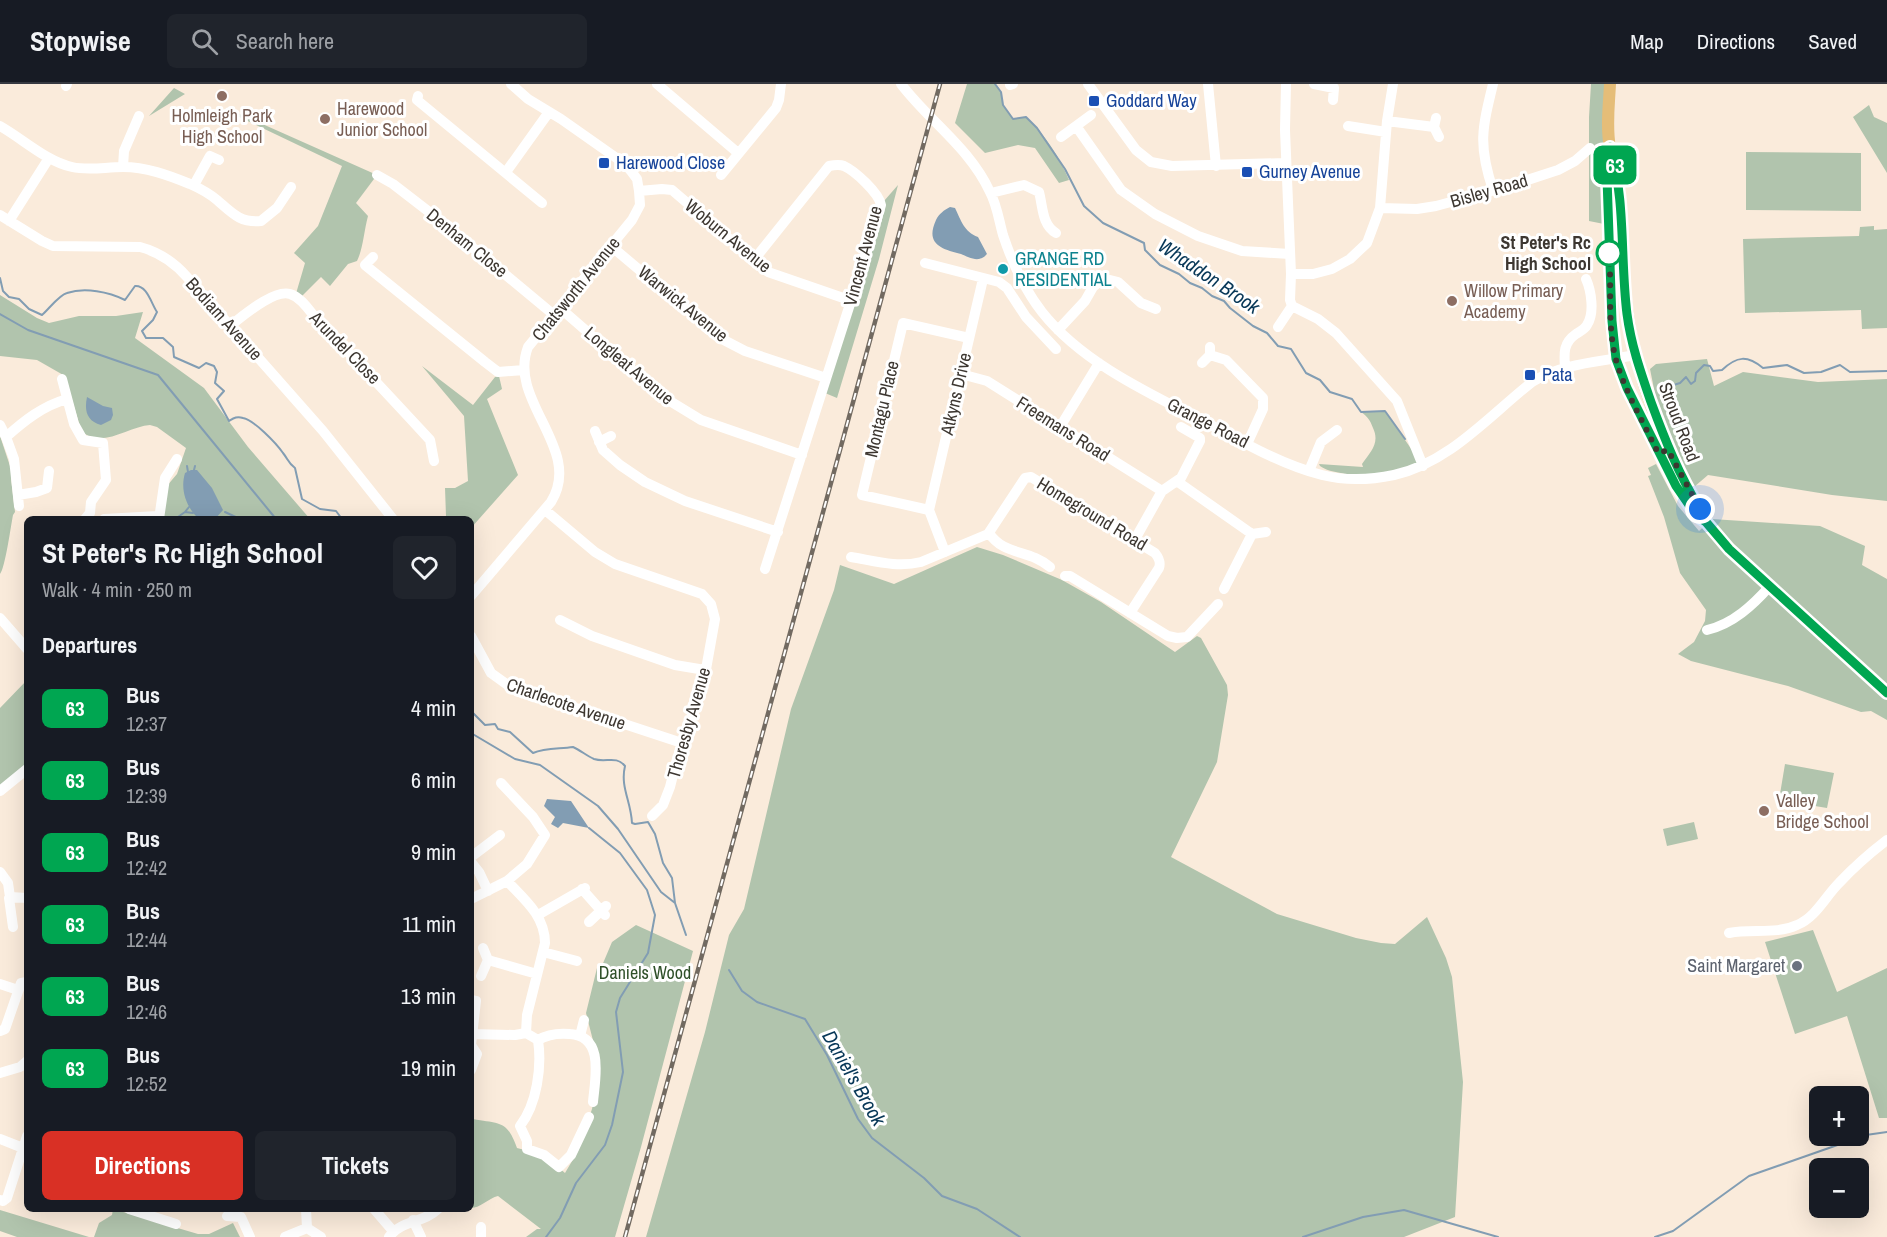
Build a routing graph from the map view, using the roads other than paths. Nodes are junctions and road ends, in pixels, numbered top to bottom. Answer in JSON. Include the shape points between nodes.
{"nodes":[{"id":1,"x":511,"y":84,"type":"edge"},
{"id":2,"x":657,"y":84,"type":"edge"},
{"id":3,"x":781,"y":84,"type":"edge"},
{"id":4,"x":901,"y":84,"type":"edge"},
{"id":5,"x":1208,"y":84,"type":"edge"},
{"id":6,"x":1286,"y":84,"type":"edge"},
{"id":7,"x":1314,"y":84,"type":"edge"},
{"id":8,"x":1394,"y":84,"type":"edge"},
{"id":9,"x":1493,"y":84,"type":"edge"},
{"id":10,"x":1610,"y":84,"type":"edge"},
{"id":11,"x":1093,"y":86,"type":"edge"},
{"id":12,"x":418,"y":96,"type":"dead end"},
{"id":13,"x":1333,"y":100,"type":"dead end"},
{"id":14,"x":549,"y":112,"type":"junction"},
{"id":15,"x":1091,"y":115,"type":"dead end"},
{"id":16,"x":140,"y":116,"type":"dead end"},
{"id":17,"x":0,"y":126,"type":"edge"},
{"id":18,"x":1076,"y":126,"type":"junction"},
{"id":19,"x":1348,"y":126,"type":"dead end"},
{"id":20,"x":1386,"y":126,"type":"junction"},
{"id":21,"x":1436,"y":127,"type":"dead end"},
{"id":22,"x":1060,"y":137,"type":"dead end"},
{"id":23,"x":1590,"y":147,"type":"dead end"},
{"id":24,"x":1610,"y":147,"type":"junction"},
{"id":25,"x":738,"y":153,"type":"junction"},
{"id":26,"x":48,"y":158,"type":"junction"},
{"id":27,"x":219,"y":160,"type":"dead end"},
{"id":28,"x":1286,"y":163,"type":"junction"},
{"id":29,"x":1216,"y":166,"type":"junction"},
{"id":30,"x":123,"y":167,"type":"junction"},
{"id":31,"x":506,"y":172,"type":"junction"},
{"id":32,"x":377,"y":175,"type":"dead end"},
{"id":33,"x":721,"y":175,"type":"dead end"},
{"id":34,"x":194,"y":186,"type":"junction"},
{"id":35,"x":291,"y":187,"type":"dead end"},
{"id":36,"x":1493,"y":190,"type":"junction"},
{"id":37,"x":639,"y":191,"type":"junction"},
{"id":38,"x":991,"y":193,"type":"junction"},
{"id":39,"x":550,"y":194,"type":"dead end"},
{"id":40,"x":1380,"y":208,"type":"junction"},
{"id":41,"x":4,"y":218,"type":"edge"},
{"id":42,"x":1050,"y":232,"type":"dead end"},
{"id":43,"x":611,"y":246,"type":"junction"},
{"id":44,"x":1290,"y":254,"type":"junction"},
{"id":45,"x":373,"y":257,"type":"dead end"},
{"id":46,"x":753,"y":261,"type":"junction"},
{"id":47,"x":925,"y":264,"type":"dead end"},
{"id":48,"x":1292,"y":274,"type":"junction"},
{"id":49,"x":983,"y":279,"type":"junction"},
{"id":50,"x":1586,"y":279,"type":"dead end"},
{"id":51,"x":852,"y":301,"type":"junction"},
{"id":52,"x":1292,"y":306,"type":"junction"},
{"id":53,"x":1156,"y":309,"type":"dead end"},
{"id":54,"x":557,"y":312,"type":"junction"},
{"id":55,"x":231,"y":326,"type":"junction"},
{"id":56,"x":1278,"y":327,"type":"dead end"},
{"id":57,"x":1058,"y":330,"type":"junction"},
{"id":58,"x":969,"y":338,"type":"junction"},
{"id":59,"x":1056,"y":349,"type":"dead end"},
{"id":60,"x":1207,"y":355,"type":"dead end"},
{"id":61,"x":1635,"y":355,"type":"junction"},
{"id":62,"x":1616,"y":359,"type":"junction"},
{"id":63,"x":1099,"y":363,"type":"junction"},
{"id":64,"x":1565,"y":368,"type":"junction"},
{"id":65,"x":524,"y":370,"type":"junction"},
{"id":66,"x":961,"y":374,"type":"junction"},
{"id":67,"x":826,"y":378,"type":"junction"},
{"id":68,"x":62,"y":379,"type":"dead end"},
{"id":69,"x":67,"y":399,"type":"junction"},
{"id":70,"x":0,"y":425,"type":"edge"},
{"id":71,"x":1060,"y":427,"type":"junction"},
{"id":72,"x":1181,"y":427,"type":"dead end"},
{"id":73,"x":611,"y":436,"type":"dead end"},
{"id":74,"x":1335,"y":436,"type":"dead end"},
{"id":75,"x":6,"y":437,"type":"junction"},
{"id":76,"x":1247,"y":444,"type":"junction"},
{"id":77,"x":1663,"y":452,"type":"junction"},
{"id":78,"x":802,"y":455,"type":"junction"},
{"id":79,"x":177,"y":459,"type":"dead end"},
{"id":80,"x":433,"y":461,"type":"dead end"},
{"id":81,"x":1423,"y":466,"type":"junction"},
{"id":82,"x":49,"y":471,"type":"dead end"},
{"id":83,"x":1309,"y":471,"type":"junction"},
{"id":84,"x":1178,"y":482,"type":"junction"},
{"id":85,"x":1162,"y":491,"type":"junction"},
{"id":86,"x":545,"y":510,"type":"junction"},
{"id":87,"x":929,"y":510,"type":"junction"},
{"id":88,"x":88,"y":516,"type":"edge"},
{"id":89,"x":158,"y":516,"type":"edge"},
{"id":90,"x":391,"y":516,"type":"edge"},
{"id":91,"x":778,"y":532,"type":"junction"},
{"id":92,"x":989,"y":532,"type":"junction"},
{"id":93,"x":1266,"y":532,"type":"dead end"},
{"id":94,"x":1252,"y":534,"type":"junction"},
{"id":95,"x":1134,"y":541,"type":"junction"},
{"id":96,"x":945,"y":552,"type":"junction"},
{"id":97,"x":851,"y":557,"type":"dead end"},
{"id":98,"x":1046,"y":562,"type":"dead end"},
{"id":99,"x":765,"y":569,"type":"dead end"},
{"id":100,"x":1065,"y":576,"type":"dead end"},
{"id":101,"x":1770,"y":586,"type":"junction"},
{"id":102,"x":1223,"y":589,"type":"dead end"},
{"id":103,"x":474,"y":593,"type":"edge"},
{"id":104,"x":1218,"y":604,"type":"dead end"},
{"id":105,"x":1130,"y":613,"type":"junction"},
{"id":106,"x":0,"y":619,"type":"edge"},
{"id":107,"x":560,"y":620,"type":"dead end"},
{"id":108,"x":1707,"y":630,"type":"dead end"},
{"id":109,"x":474,"y":642,"type":"edge"},
{"id":110,"x":24,"y":646,"type":"edge"},
{"id":111,"x":705,"y":670,"type":"junction"},
{"id":112,"x":1887,"y":692,"type":"edge"},
{"id":113,"x":682,"y":743,"type":"junction"},
{"id":114,"x":24,"y":771,"type":"edge"},
{"id":115,"x":501,"y":783,"type":"dead end"},
{"id":116,"x":0,"y":791,"type":"edge"},
{"id":117,"x":652,"y":816,"type":"dead end"},
{"id":118,"x":500,"y":835,"type":"dead end"},
{"id":119,"x":1887,"y":840,"type":"edge"},
{"id":120,"x":474,"y":854,"type":"edge"},
{"id":121,"x":474,"y":866,"type":"edge"},
{"id":122,"x":0,"y":872,"type":"edge"},
{"id":123,"x":507,"y":881,"type":"junction"},
{"id":124,"x":488,"y":891,"type":"junction"},
{"id":125,"x":6,"y":898,"type":"edge"},
{"id":126,"x":24,"y":898,"type":"edge"},
{"id":127,"x":474,"y":898,"type":"edge"},
{"id":128,"x":538,"y":915,"type":"junction"},
{"id":129,"x":589,"y":922,"type":"dead end"},
{"id":130,"x":13,"y":927,"type":"dead end"},
{"id":131,"x":1729,"y":933,"type":"dead end"},
{"id":132,"x":483,"y":948,"type":"dead end"},
{"id":133,"x":581,"y":949,"type":"dead end"},
{"id":134,"x":543,"y":952,"type":"junction"},
{"id":135,"x":488,"y":960,"type":"junction"},
{"id":136,"x":537,"y":974,"type":"junction"},
{"id":137,"x":481,"y":976,"type":"dead end"},
{"id":138,"x":24,"y":982,"type":"edge"},
{"id":139,"x":0,"y":984,"type":"edge"},
{"id":140,"x":18,"y":990,"type":"junction"},
{"id":141,"x":474,"y":1000,"type":"edge"},
{"id":142,"x":474,"y":1018,"type":"edge"},
{"id":143,"x":584,"y":1020,"type":"dead end"},
{"id":144,"x":0,"y":1031,"type":"edge"},
{"id":145,"x":526,"y":1033,"type":"junction"},
{"id":146,"x":474,"y":1034,"type":"edge"},
{"id":147,"x":580,"y":1036,"type":"junction"},
{"id":148,"x":538,"y":1040,"type":"junction"},
{"id":149,"x":24,"y":1063,"type":"edge"},
{"id":150,"x":0,"y":1073,"type":"edge"},
{"id":151,"x":592,"y":1102,"type":"dead end"},
{"id":152,"x":589,"y":1117,"type":"dead end"},
{"id":153,"x":0,"y":1140,"type":"edge"},
{"id":154,"x":24,"y":1145,"type":"edge"},
{"id":155,"x":23,"y":1148,"type":"junction"},
{"id":156,"x":0,"y":1200,"type":"edge"},
{"id":157,"x":138,"y":1212,"type":"edge"},
{"id":158,"x":306,"y":1212,"type":"edge"},
{"id":159,"x":376,"y":1212,"type":"edge"},
{"id":160,"x":434,"y":1212,"type":"edge"},
{"id":161,"x":227,"y":1216,"type":"dead end"},
{"id":162,"x":413,"y":1220,"type":"junction"},
{"id":163,"x":176,"y":1224,"type":"dead end"},
{"id":164,"x":306,"y":1228,"type":"junction"},
{"id":165,"x":391,"y":1234,"type":"edge"},
{"id":166,"x":250,"y":1237,"type":"edge"},
{"id":167,"x":285,"y":1237,"type":"edge"},
{"id":168,"x":321,"y":1237,"type":"edge"},
{"id":169,"x":421,"y":1237,"type":"edge"}],
"edges":[{"from":1,"to":14,"type":"street"},
{"from":2,"to":25,"type":"street"},
{"from":3,"to":25,"type":"street","via":[[776,108]]},
{"from":4,"to":38,"type":"street","name":"Grange Road","via":[[955,141]]},
{"from":5,"to":29,"type":"street"},
{"from":6,"to":28,"type":"street"},
{"from":7,"to":13,"type":"street","via":[[1334,88]]},
{"from":8,"to":20,"type":"street"},
{"from":9,"to":36,"type":"street","via":[[1485,116],[1483,152]]},
{"from":10,"to":24,"type":"main road","name":"Stroud Road"},
{"from":11,"to":29,"type":"street","via":[[1115,124],[1145,158],[1172,166]]},
{"from":12,"to":31,"type":"street","via":[[429,115]]},
{"from":14,"to":31,"type":"street"},
{"from":14,"to":37,"type":"street","via":[[625,164],[637,179]]},
{"from":15,"to":18,"type":"street"},
{"from":16,"to":30,"type":"street","via":[[124,150]]},
{"from":17,"to":26,"type":"street"},
{"from":18,"to":22,"type":"street"},
{"from":18,"to":44,"type":"street","via":[[1121,190],[1155,214],[1198,236],[1242,251]]},
{"from":19,"to":20,"type":"street"},
{"from":20,"to":21,"type":"street"},
{"from":20,"to":40,"type":"street"},
{"from":23,"to":36,"type":"street","name":"Bisley Road","via":[[1558,170]]},
{"from":24,"to":61,"type":"main road","name":"Stroud Road","via":[[1618,176],[1627,315]]},
{"from":24,"to":62,"type":"main road","name":"Stroud Road","via":[[1607,178]]},
{"from":25,"to":33,"type":"street"},
{"from":26,"to":30,"type":"street","via":[[87,170]]},
{"from":26,"to":41,"type":"street"},
{"from":27,"to":34,"type":"street","via":[[210,156]]},
{"from":28,"to":29,"type":"street"},
{"from":28,"to":44,"type":"street"},
{"from":30,"to":34,"type":"street","via":[[155,171]]},
{"from":31,"to":39,"type":"street","via":[[541,205]]},
{"from":32,"to":54,"type":"street","name":"Denham Close"},
{"from":34,"to":35,"type":"street","via":[[231,214],[253,222],[261,221],[277,208]]},
{"from":36,"to":40,"type":"street","name":"Bisley Road","via":[[1436,206]]},
{"from":37,"to":43,"type":"street","name":"Chatsworth Avenue","via":[[637,212]]},
{"from":37,"to":46,"type":"street","name":"Woburn Avenue","via":[[672,190]]},
{"from":38,"to":42,"type":"street","via":[[1024,185],[1039,192]]},
{"from":38,"to":57,"type":"street","name":"Grange Road","via":[[1016,268],[1035,303]]},
{"from":40,"to":48,"type":"street","via":[[1367,243],[1350,259],[1313,274]]},
{"from":41,"to":55,"type":"street","name":"Bodiam Avenue","via":[[54,246],[126,245],[153,250],[182,271]]},
{"from":43,"to":54,"type":"street","name":"Chatsworth Avenue"},
{"from":43,"to":67,"type":"street","name":"Warwick Avenue","via":[[720,338],[745,351]]},
{"from":44,"to":48,"type":"street"},
{"from":45,"to":65,"type":"street","via":[[365,265],[485,363],[498,372]]},
{"from":46,"to":51,"type":"street","name":"Woburn Avenue","via":[[768,272]]},
{"from":46,"to":51,"type":"street","name":"Vincent Avenue","via":[[824,171],[834,165],[844,166],[876,193],[881,205]]},
{"from":47,"to":49,"type":"street"},
{"from":48,"to":52,"type":"street"},
{"from":49,"to":58,"type":"street","name":"Atkyns Drive"},
{"from":49,"to":59,"type":"street","via":[[999,282],[1006,288]]},
{"from":50,"to":64,"type":"street","via":[[1591,290],[1590,317],[1587,326],[1565,346]]},
{"from":51,"to":67,"type":"street","name":"Vincent Avenue"},
{"from":52,"to":56,"type":"street"},
{"from":52,"to":81,"type":"street","via":[[1336,333],[1397,401]]},
{"from":53,"to":57,"type":"street","via":[[1141,303],[1118,282],[1100,281]]},
{"from":54,"to":65,"type":"street","name":"Chatsworth Avenue","via":[[528,347]]},
{"from":54,"to":78,"type":"street","name":"Longleat Avenue","via":[[677,406],[701,420]]},
{"from":55,"to":80,"type":"street","name":"Arundel Close","via":[[271,297],[291,294],[339,340],[430,440]]},
{"from":55,"to":90,"type":"street","name":"Bodiam Avenue"},
{"from":57,"to":63,"type":"street","name":"Grange Road"},
{"from":58,"to":66,"type":"street","name":"Atkyns Drive"},
{"from":58,"to":87,"type":"street","name":"Montagu Place","via":[[903,323],[862,495]]},
{"from":60,"to":76,"type":"street","via":[[1226,360],[1263,398],[1263,409]]},
{"from":61,"to":62,"type":"street","name":"Grange Road"},
{"from":61,"to":77,"type":"main road","name":"Stroud Road"},
{"from":62,"to":64,"type":"street","name":"Grange Road"},
{"from":62,"to":77,"type":"main road","name":"Stroud Road","via":[[1627,388]]},
{"from":63,"to":71,"type":"street"},
{"from":63,"to":76,"type":"street","name":"Grange Road"},
{"from":64,"to":81,"type":"street","name":"Grange Road","via":[[1532,382]]},
{"from":65,"to":86,"type":"street","via":[[560,463],[558,490]]},
{"from":66,"to":71,"type":"street","name":"Freemans Road","via":[[987,381]]},
{"from":66,"to":87,"type":"street","name":"Atkyns Drive"},
{"from":67,"to":78,"type":"street","name":"Vincent Avenue"},
{"from":68,"to":69,"type":"street"},
{"from":69,"to":75,"type":"street","via":[[50,404]]},
{"from":69,"to":88,"type":"street","via":[[83,440],[103,443],[105,454],[106,480],[91,502]]},
{"from":70,"to":75,"type":"street"},
{"from":71,"to":85,"type":"street","name":"Freemans Road"},
{"from":72,"to":84,"type":"street","via":[[1200,440]]},
{"from":73,"to":91,"type":"street","via":[[597,436],[603,450],[645,483],[685,501]]},
{"from":74,"to":83,"type":"street","via":[[1321,442]]},
{"from":75,"to":82,"type":"street","via":[[14,459],[19,501],[47,488]]},
{"from":76,"to":83,"type":"street","name":"Grange Road"},
{"from":77,"to":101,"type":"main road","name":"Stroud Road","via":[[1676,486],[1696,515]]},
{"from":78,"to":91,"type":"street","name":"Vincent Avenue"},
{"from":79,"to":89,"type":"street","via":[[165,478]]},
{"from":81,"to":83,"type":"street","name":"Grange Road","via":[[1368,479]]},
{"from":84,"to":85,"type":"street"},
{"from":84,"to":94,"type":"street"},
{"from":85,"to":95,"type":"street"},
{"from":86,"to":103,"type":"street"},
{"from":86,"to":111,"type":"street","name":"Thoresby Avenue","via":[[615,564],[702,594],[711,604],[715,619]]},
{"from":87,"to":96,"type":"street"},
{"from":91,"to":99,"type":"street","name":"Vincent Avenue"},
{"from":92,"to":95,"type":"street","name":"Homeground Road","via":[[1027,476]]},
{"from":92,"to":96,"type":"street"},
{"from":92,"to":98,"type":"street","via":[[1000,546]]},
{"from":93,"to":94,"type":"street"},
{"from":94,"to":102,"type":"street"},
{"from":95,"to":105,"type":"street","name":"Homeground Road","via":[[1155,553],[1160,564]]},
{"from":96,"to":97,"type":"street","via":[[899,566]]},
{"from":100,"to":105,"type":"street"},
{"from":101,"to":108,"type":"street","via":[[1738,616]]},
{"from":101,"to":112,"type":"main road","name":"Stroud Road"},
{"from":104,"to":105,"type":"street","via":[[1187,637],[1168,636]]},
{"from":106,"to":110,"type":"street"},
{"from":107,"to":111,"type":"street","via":[[592,636]]},
{"from":109,"to":113,"type":"street","name":"Charlecote Avenue","via":[[490,673],[509,686]]},
{"from":111,"to":113,"type":"street","name":"Thoresby Avenue"},
{"from":113,"to":117,"type":"street","name":"Thoresby Avenue","via":[[663,805]]},
{"from":114,"to":116,"type":"street"},
{"from":115,"to":123,"type":"street","via":[[550,838]]},
{"from":118,"to":120,"type":"street"},
{"from":119,"to":131,"type":"street","via":[[1837,885],[1814,915],[1797,926]]},
{"from":121,"to":124,"type":"street"},
{"from":122,"to":125,"type":"street","via":[[8,882]]},
{"from":123,"to":124,"type":"street"},
{"from":123,"to":128,"type":"street"},
{"from":124,"to":127,"type":"street"},
{"from":125,"to":126,"type":"street"},
{"from":125,"to":130,"type":"street"},
{"from":128,"to":129,"type":"street","via":[[583,889],[604,910]]},
{"from":128,"to":134,"type":"street","via":[[544,933]]},
{"from":132,"to":135,"type":"street"},
{"from":133,"to":134,"type":"street","via":[[576,964]]},
{"from":134,"to":136,"type":"street"},
{"from":135,"to":136,"type":"street"},
{"from":135,"to":137,"type":"street"},
{"from":136,"to":145,"type":"street"},
{"from":138,"to":140,"type":"street"},
{"from":139,"to":140,"type":"street"},
{"from":140,"to":144,"type":"street","via":[[5,1029]]},
{"from":141,"to":142,"type":"street"},
{"from":143,"to":147,"type":"street"},
{"from":145,"to":146,"type":"street"},
{"from":145,"to":148,"type":"street"},
{"from":147,"to":148,"type":"street","via":[[562,1033]]},
{"from":147,"to":151,"type":"street","via":[[589,1041],[596,1058]]},
{"from":148,"to":152,"type":"street","via":[[538,1073],[531,1107],[520,1126],[527,1149],[544,1155],[559,1167],[571,1155]]},
{"from":149,"to":150,"type":"street"},
{"from":153,"to":155,"type":"street"},
{"from":154,"to":155,"type":"street"},
{"from":155,"to":156,"type":"street","via":[[7,1198]]},
{"from":157,"to":163,"type":"street"},
{"from":158,"to":164,"type":"street"},
{"from":159,"to":165,"type":"street"},
{"from":160,"to":162,"type":"street"},
{"from":161,"to":166,"type":"street","via":[[241,1217]]},
{"from":162,"to":165,"type":"street"},
{"from":162,"to":169,"type":"street"},
{"from":164,"to":167,"type":"street"},
{"from":164,"to":168,"type":"street"}]}
